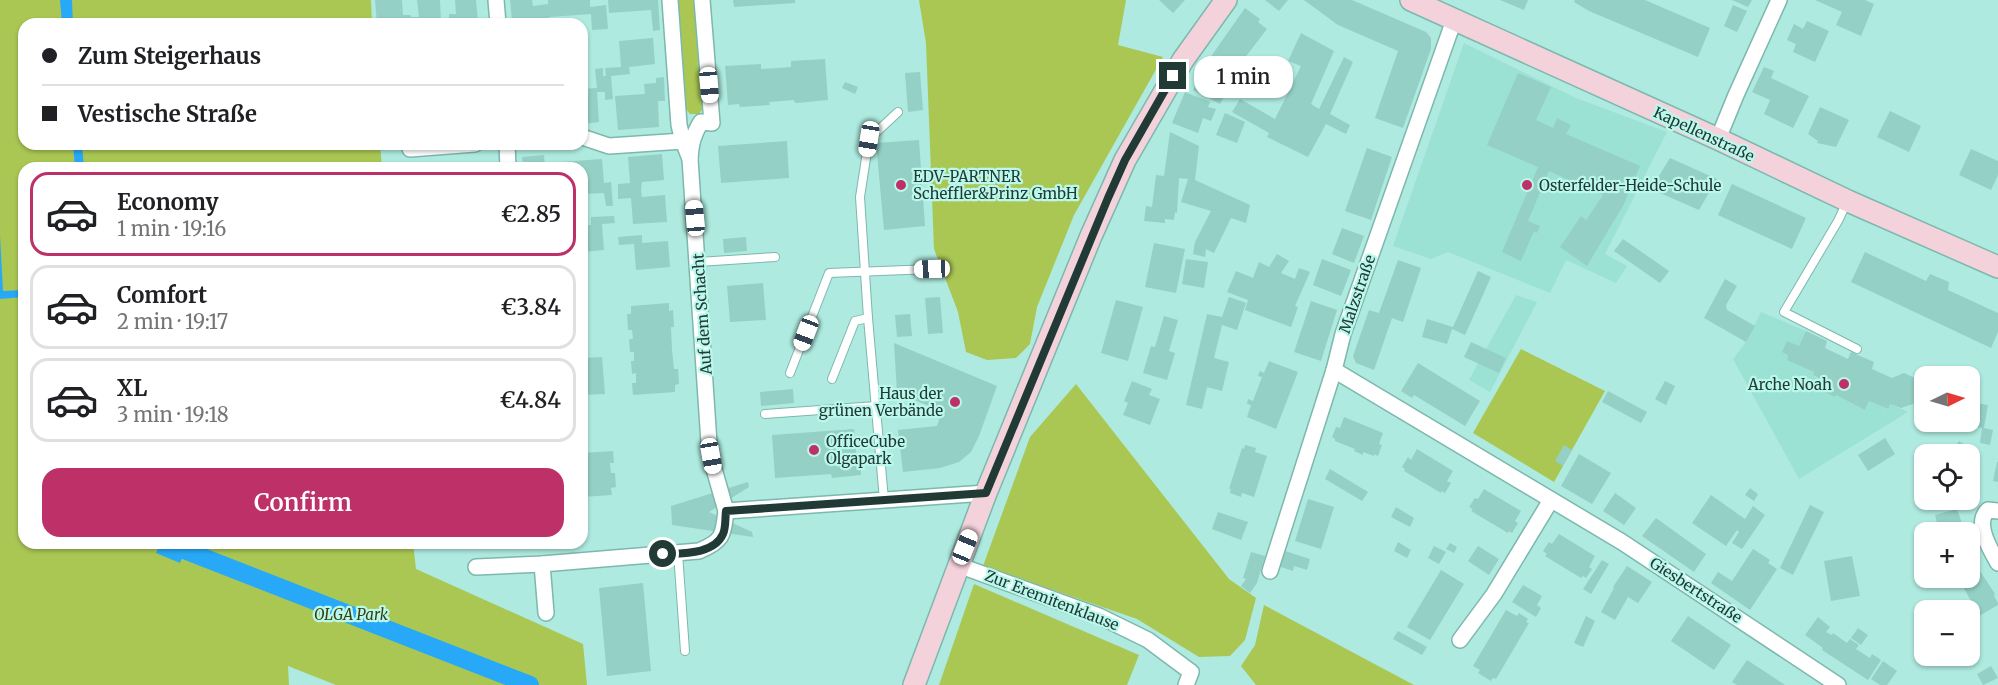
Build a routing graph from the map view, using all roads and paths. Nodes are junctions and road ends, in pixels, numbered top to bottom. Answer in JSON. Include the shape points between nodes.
{"nodes":[{"id":1,"x":496,"y":0,"type":"edge"},
{"id":2,"x":670,"y":0,"type":"edge"},
{"id":3,"x":702,"y":0,"type":"edge"},
{"id":4,"x":1226,"y":0,"type":"edge"},
{"id":5,"x":1411,"y":0,"type":"edge"},
{"id":6,"x":1779,"y":0,"type":"edge"},
{"id":7,"x":498,"y":18,"type":"edge"},
{"id":8,"x":1454,"y":20,"type":"junction"},
{"id":9,"x":898,"y":112,"type":"dead end"},
{"id":10,"x":588,"y":139,"type":"edge"},
{"id":11,"x":1718,"y":139,"type":"junction"},
{"id":12,"x":683,"y":141,"type":"junction"},
{"id":13,"x":690,"y":159,"type":"junction"},
{"id":14,"x":1848,"y":201,"type":"junction"},
{"id":15,"x":775,"y":257,"type":"dead end"},
{"id":16,"x":698,"y":262,"type":"junction"},
{"id":17,"x":1998,"y":267,"type":"edge"},
{"id":18,"x":932,"y":269,"type":"dead end"},
{"id":19,"x":864,"y":271,"type":"junction"},
{"id":20,"x":868,"y":318,"type":"junction"},
{"id":21,"x":1857,"y":349,"type":"dead end"},
{"id":22,"x":1334,"y":370,"type":"junction"},
{"id":23,"x":790,"y":373,"type":"dead end"},
{"id":24,"x":832,"y":380,"type":"dead end"},
{"id":25,"x":876,"y":406,"type":"junction"},
{"id":26,"x":765,"y":414,"type":"dead end"},
{"id":27,"x":986,"y":493,"type":"junction"},
{"id":28,"x":884,"y":500,"type":"junction"},
{"id":29,"x":1551,"y":500,"type":"junction"},
{"id":30,"x":726,"y":511,"type":"junction"},
{"id":31,"x":1998,"y":511,"type":"edge"},
{"id":32,"x":678,"y":553,"type":"junction"},
{"id":33,"x":1998,"y":563,"type":"edge"},
{"id":34,"x":542,"y":564,"type":"junction"},
{"id":35,"x":958,"y":565,"type":"junction"},
{"id":36,"x":476,"y":567,"type":"dead end"},
{"id":37,"x":1270,"y":571,"type":"dead end"},
{"id":38,"x":546,"y":613,"type":"dead end"},
{"id":39,"x":1460,"y":640,"type":"dead end"},
{"id":40,"x":685,"y":651,"type":"dead end"},
{"id":41,"x":914,"y":685,"type":"edge"},
{"id":42,"x":1186,"y":685,"type":"edge"},
{"id":43,"x":1838,"y":685,"type":"edge"}],
"edges":[{"from":1,"to":7,"type":"street"},
{"from":2,"to":12,"type":"street","name":"Auf dem Schacht"},
{"from":3,"to":13,"type":"street","name":"Auf dem Schacht","via":[[712,123],[701,122],[694,133]]},
{"from":4,"to":27,"type":"street","via":[[1183,60],[1125,160]]},
{"from":5,"to":8,"type":"street","name":"Kapellenstraße"},
{"from":6,"to":11,"type":"street"},
{"from":8,"to":11,"type":"street","name":"Kapellenstraße"},
{"from":8,"to":22,"type":"street","name":"Malzstraße","via":[[1343,334]]},
{"from":9,"to":19,"type":"lane","via":[[869,139],[860,197]]},
{"from":10,"to":12,"type":"street","via":[[609,146]]},
{"from":11,"to":14,"type":"street","name":"Kapellenstraße"},
{"from":12,"to":13,"type":"street","name":"Auf dem Schacht"},
{"from":13,"to":16,"type":"street","name":"Auf dem Schacht"},
{"from":14,"to":17,"type":"street","name":"Kapellenstraße"},
{"from":14,"to":21,"type":"lane","via":[[1784,312]]},
{"from":15,"to":16,"type":"lane"},
{"from":16,"to":30,"type":"street","name":"Auf dem Schacht","via":[[709,443]]},
{"from":18,"to":19,"type":"lane"},
{"from":19,"to":20,"type":"lane"},
{"from":19,"to":23,"type":"lane","via":[[829,273]]},
{"from":20,"to":24,"type":"lane","via":[[855,321]]},
{"from":20,"to":25,"type":"lane"},
{"from":22,"to":29,"type":"street","name":"Giesbertstraße"},
{"from":22,"to":37,"type":"street","name":"Malzstraße"},
{"from":25,"to":26,"type":"lane"},
{"from":25,"to":28,"type":"lane"},
{"from":27,"to":28,"type":"street"},
{"from":27,"to":35,"type":"street"},
{"from":28,"to":30,"type":"street"},
{"from":29,"to":39,"type":"street","via":[[1494,594]]},
{"from":29,"to":43,"type":"street","name":"Giesbertstraße","via":[[1630,547]]},
{"from":30,"to":32,"type":"street","via":[[723,534],[715,544],[699,552]]},
{"from":31,"to":33,"type":"street","via":[[1988,510],[1982,520]]},
{"from":32,"to":34,"type":"street"},
{"from":32,"to":40,"type":"lane"},
{"from":34,"to":36,"type":"street"},
{"from":34,"to":38,"type":"street"},
{"from":35,"to":41,"type":"street"},
{"from":35,"to":42,"type":"street","name":"Zur Eremitenklause","via":[[1099,616],[1148,640],[1191,672]]}]}
